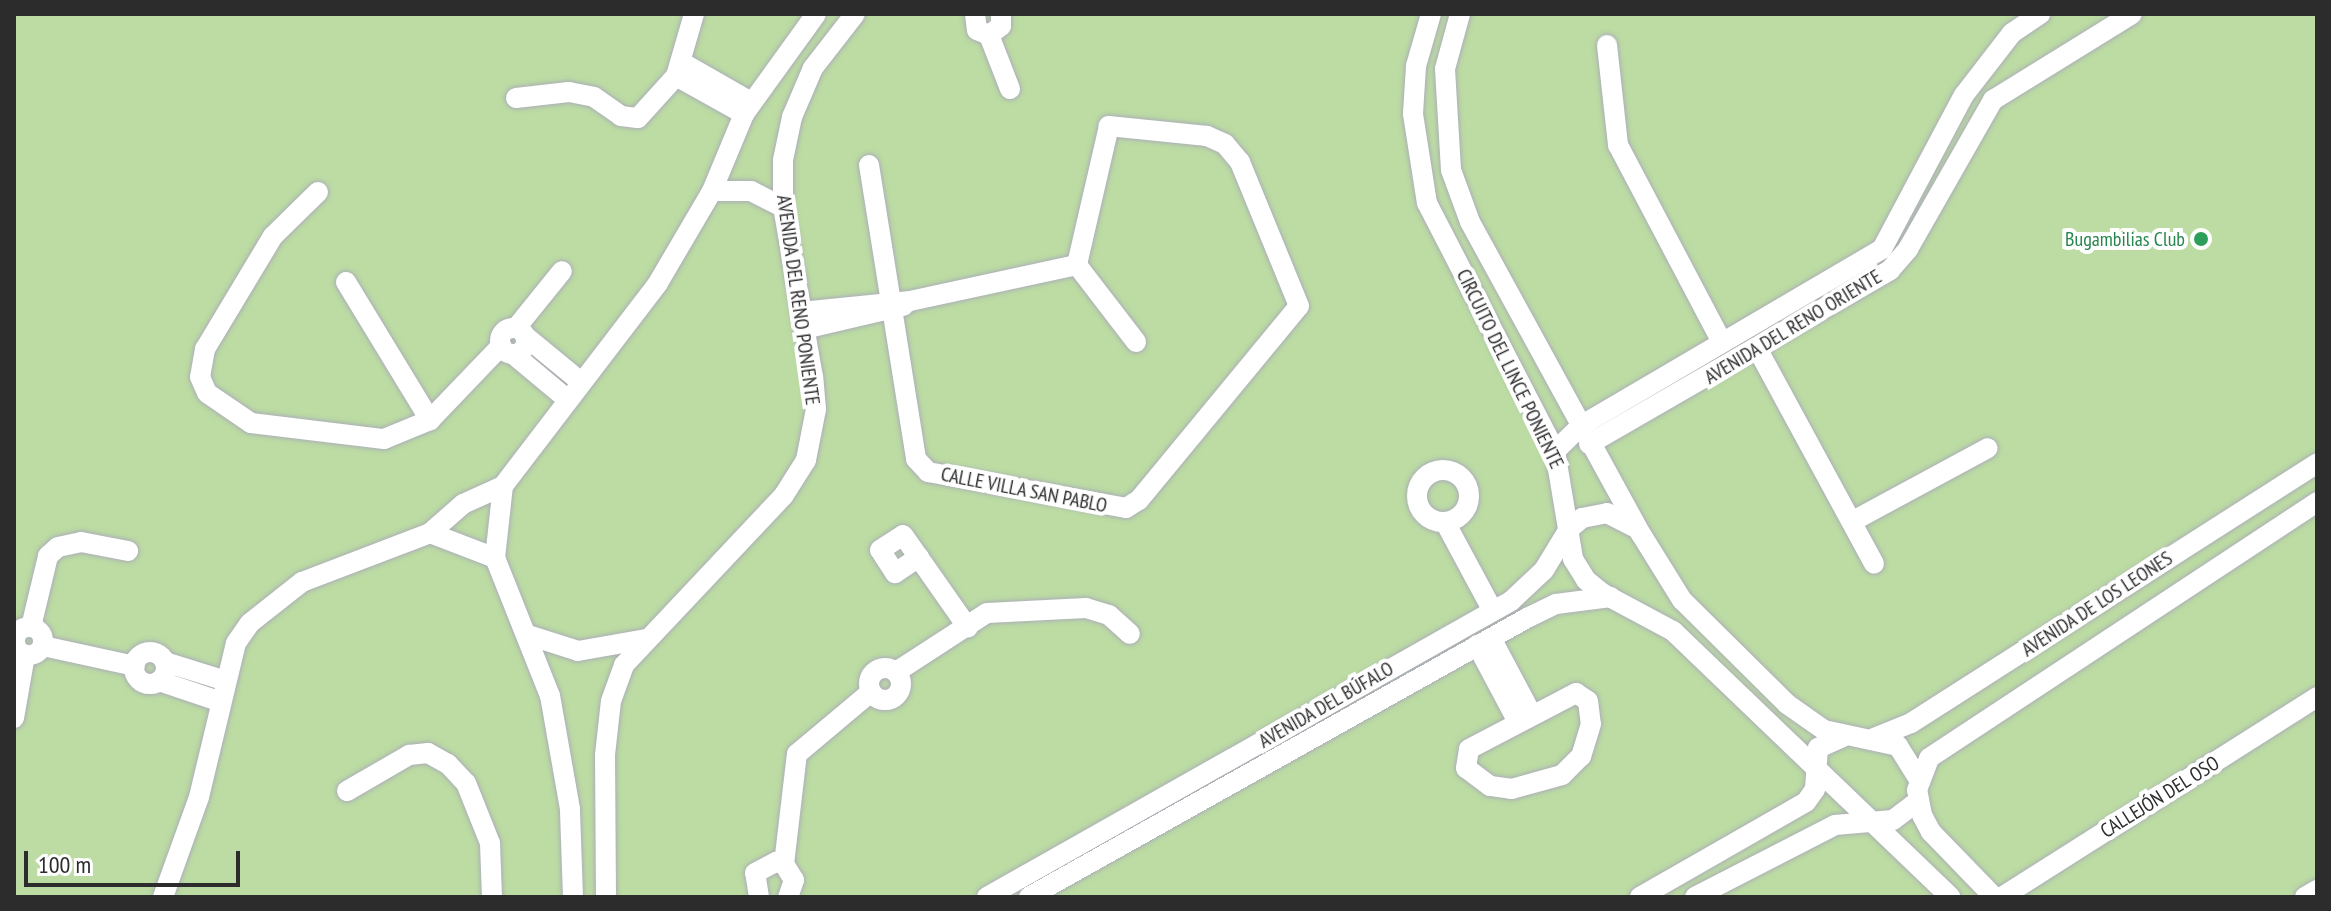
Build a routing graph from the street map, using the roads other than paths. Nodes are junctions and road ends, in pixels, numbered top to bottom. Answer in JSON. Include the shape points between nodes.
{"nodes":[{"id":1,"x":694,"y":14,"type":"edge"},
{"id":2,"x":816,"y":14,"type":"edge"},
{"id":3,"x":855,"y":14,"type":"edge"},
{"id":4,"x":975,"y":14,"type":"edge"},
{"id":5,"x":1001,"y":14,"type":"edge"},
{"id":6,"x":1431,"y":14,"type":"edge"},
{"id":7,"x":1460,"y":14,"type":"edge"},
{"id":8,"x":2003,"y":14,"type":"edge"},
{"id":9,"x":2040,"y":14,"type":"edge"},
{"id":10,"x":2132,"y":14,"type":"edge"},
{"id":11,"x":2012,"y":33,"type":"junction"},
{"id":12,"x":989,"y":35,"type":"junction"},
{"id":13,"x":1607,"y":45,"type":"dead end"},
{"id":14,"x":679,"y":69,"type":"junction"},
{"id":15,"x":1010,"y":89,"type":"dead end"},
{"id":16,"x":516,"y":98,"type":"dead end"},
{"id":17,"x":747,"y":108,"type":"junction"},
{"id":18,"x":869,"y":165,"type":"dead end"},
{"id":19,"x":712,"y":191,"type":"junction"},
{"id":20,"x":318,"y":192,"type":"dead end"},
{"id":21,"x":783,"y":207,"type":"junction"},
{"id":22,"x":1077,"y":265,"type":"junction"},
{"id":23,"x":562,"y":271,"type":"dead end"},
{"id":24,"x":346,"y":282,"type":"dead end"},
{"id":25,"x":899,"y":305,"type":"junction"},
{"id":26,"x":803,"y":321,"type":"junction"},
{"id":27,"x":520,"y":332,"type":"junction"},
{"id":28,"x":1136,"y":342,"type":"dead end"},
{"id":29,"x":1722,"y":342,"type":"junction"},
{"id":30,"x":507,"y":350,"type":"junction"},
{"id":31,"x":1758,"y":350,"type":"junction"},
{"id":32,"x":581,"y":382,"type":"junction"},
{"id":33,"x":568,"y":400,"type":"junction"},
{"id":34,"x":430,"y":420,"type":"junction"},
{"id":35,"x":1586,"y":434,"type":"junction"},
{"id":36,"x":1988,"y":448,"type":"dead end"},
{"id":37,"x":1555,"y":451,"type":"junction"},
{"id":38,"x":2317,"y":463,"type":"edge"},
{"id":39,"x":503,"y":486,"type":"junction"},
{"id":40,"x":2317,"y":502,"type":"edge"},
{"id":41,"x":1853,"y":521,"type":"junction"},
{"id":42,"x":1445,"y":522,"type":"dead end"},
{"id":43,"x":1569,"y":529,"type":"junction"},
{"id":44,"x":430,"y":533,"type":"junction"},
{"id":45,"x":1641,"y":534,"type":"junction"},
{"id":46,"x":128,"y":551,"type":"dead end"},
{"id":47,"x":919,"y":557,"type":"dead end"},
{"id":48,"x":495,"y":558,"type":"junction"},
{"id":49,"x":1874,"y":564,"type":"dead end"},
{"id":50,"x":1537,"y":578,"type":"junction"},
{"id":51,"x":1611,"y":597,"type":"junction"},
{"id":52,"x":1556,"y":604,"type":"junction"},
{"id":53,"x":1493,"y":611,"type":"junction"},
{"id":54,"x":968,"y":628,"type":"junction"},
{"id":55,"x":1130,"y":634,"type":"dead end"},
{"id":56,"x":528,"y":635,"type":"junction"},
{"id":57,"x":646,"y":639,"type":"junction"},
{"id":58,"x":1484,"y":642,"type":"junction"},
{"id":59,"x":34,"y":650,"type":"junction"},
{"id":60,"x":162,"y":672,"type":"junction"},
{"id":61,"x":226,"y":681,"type":"junction"},
{"id":62,"x":2317,"y":697,"type":"edge"},
{"id":63,"x":221,"y":702,"type":"junction"},
{"id":64,"x":14,"y":718,"type":"edge"},
{"id":65,"x":1525,"y":718,"type":"junction"},
{"id":66,"x":1843,"y":737,"type":"junction"},
{"id":67,"x":1874,"y":738,"type":"junction"},
{"id":68,"x":1813,"y":765,"type":"junction"},
{"id":69,"x":1918,"y":790,"type":"junction"},
{"id":70,"x":347,"y":791,"type":"dead end"},
{"id":71,"x":1161,"y":810,"type":"junction"},
{"id":72,"x":1871,"y":820,"type":"junction"},
{"id":73,"x":784,"y":864,"type":"junction"},
{"id":74,"x":2317,"y":890,"type":"edge"},
{"id":75,"x":1708,"y":894,"type":"edge"},
{"id":76,"x":163,"y":897,"type":"edge"},
{"id":77,"x":492,"y":897,"type":"edge"},
{"id":78,"x":573,"y":897,"type":"edge"},
{"id":79,"x":606,"y":897,"type":"edge"},
{"id":80,"x":759,"y":897,"type":"edge"},
{"id":81,"x":788,"y":897,"type":"edge"},
{"id":82,"x":987,"y":897,"type":"edge"},
{"id":83,"x":1029,"y":897,"type":"edge"},
{"id":84,"x":1640,"y":897,"type":"edge"},
{"id":85,"x":1950,"y":897,"type":"edge"},
{"id":86,"x":1994,"y":897,"type":"edge"},
{"id":87,"x":2002,"y":897,"type":"edge"},
{"id":88,"x":2305,"y":897,"type":"edge"}],
"edges":[{"from":1,"to":14,"type":"street"},
{"from":2,"to":17,"type":"street"},
{"from":3,"to":21,"type":"street","name":"AVENIDA DEL RENO PONIENTE","via":[[813,68],[792,117],[783,160]]},
{"from":4,"to":12,"type":"street","via":[[975,26]]},
{"from":5,"to":12,"type":"street","via":[[1001,26]]},
{"from":6,"to":37,"type":"street","name":"CIRCUITO DEL LINCE PONIENTE","via":[[1416,66],[1413,114],[1427,203]]},
{"from":7,"to":35,"type":"street","name":"CIRCUITO DEL LINCE PONIENTE","via":[[1445,69],[1451,170],[1470,222]]},
{"from":8,"to":11,"type":"street"},
{"from":9,"to":11,"type":"street","name":"AVENIDA DEL RENO ORIENTE"},
{"from":10,"to":31,"type":"street","name":"AVENIDA DEL RENO ORIENTE","via":[[1993,100],[1899,261]]},
{"from":11,"to":29,"type":"street","name":"AVENIDA DEL RENO ORIENTE","via":[[1964,95],[1882,249]]},
{"from":12,"to":15,"type":"street"},
{"from":13,"to":29,"type":"street","via":[[1618,145]]},
{"from":14,"to":16,"type":"street","via":[[638,118],[621,116],[594,97],[569,92]]},
{"from":14,"to":17,"type":"street"},
{"from":17,"to":19,"type":"street"},
{"from":18,"to":25,"type":"street"},
{"from":19,"to":21,"type":"street","via":[[751,191]]},
{"from":19,"to":32,"type":"street","via":[[658,283]]},
{"from":20,"to":34,"type":"street","via":[[273,236],[205,349],[200,377],[207,393],[251,423],[362,439],[384,439]]},
{"from":21,"to":26,"type":"street","name":"AVENIDA DEL RENO PONIENTE"},
{"from":22,"to":25,"type":"street"},
{"from":22,"to":25,"type":"street","name":"CALLE VILLA SAN PABLO","via":[[1111,124],[1207,136],[1225,144],[1240,162],[1299,306],[1139,500],[1111,509],[922,468],[916,459]]},
{"from":22,"to":28,"type":"street"},
{"from":23,"to":27,"type":"street"},
{"from":24,"to":34,"type":"street"},
{"from":25,"to":26,"type":"street"},
{"from":26,"to":57,"type":"street","name":"AVENIDA DEL RENO PONIENTE","via":[[816,409],[797,478]]},
{"from":27,"to":30,"type":"street","via":[[505,331]]},
{"from":27,"to":32,"type":"street"},
{"from":29,"to":35,"type":"street","name":"AVENIDA DEL RENO ORIENTE"},
{"from":30,"to":33,"type":"street"},
{"from":30,"to":34,"type":"street"},
{"from":31,"to":35,"type":"street","name":"AVENIDA DEL RENO ORIENTE"},
{"from":31,"to":41,"type":"street"},
{"from":32,"to":33,"type":"street"},
{"from":33,"to":39,"type":"street"},
{"from":35,"to":37,"type":"street","name":"AVENIDA DEL RENO ORIENTE"},
{"from":35,"to":45,"type":"street","name":"CIRCUITO DEL LINCE PONIENTE"},
{"from":36,"to":41,"type":"street"},
{"from":37,"to":43,"type":"street","name":"CIRCUITO DEL LINCE PONIENTE"},
{"from":38,"to":67,"type":"street","name":"AVENIDA DE LOS LEONES","via":[[1911,723]]},
{"from":39,"to":44,"type":"street","via":[[463,504]]},
{"from":39,"to":48,"type":"street"},
{"from":40,"to":69,"type":"street","name":"AVENIDA DE LOS LEONES","via":[[1939,747]]},
{"from":41,"to":49,"type":"street"},
{"from":42,"to":53,"type":"street"},
{"from":43,"to":45,"type":"street","via":[[1582,518],[1607,513],[1630,522]]},
{"from":43,"to":50,"type":"street","name":"AVENIDA DEL BÚFALO"},
{"from":43,"to":51,"type":"street","name":"CIRCUITO DEL LINCE PONIENTE","via":[[1573,559],[1586,580]]},
{"from":44,"to":48,"type":"street"},
{"from":44,"to":61,"type":"street","via":[[302,582],[250,623],[236,643]]},
{"from":45,"to":66,"type":"street","name":"CIRCUITO DEL LINCE PONIENTE","via":[[1693,610],[1787,704]]},
{"from":46,"to":59,"type":"street","via":[[81,542],[58,547],[48,556],[31,627],[40,632]]},
{"from":47,"to":54,"type":"street"},
{"from":48,"to":56,"type":"street"},
{"from":50,"to":52,"type":"street"},
{"from":50,"to":53,"type":"street","name":"AVENIDA DEL BÚFALO"},
{"from":51,"to":52,"type":"street","name":"AVENIDA DEL BÚFALO"},
{"from":51,"to":68,"type":"street","name":"CIRCUITO DEL LINCE PONIENTE","via":[[1673,631]]},
{"from":52,"to":58,"type":"street","name":"AVENIDA DEL BÚFALO"},
{"from":53,"to":71,"type":"street","name":"AVENIDA DEL BÚFALO"},
{"from":54,"to":55,"type":"street","via":[[987,613],[1086,608],[1109,615]]},
{"from":54,"to":73,"type":"street","via":[[896,672],[901,686],[892,699],[871,692],[797,754]]},
{"from":56,"to":57,"type":"street","via":[[578,651]]},
{"from":56,"to":78,"type":"street","via":[[561,747],[570,809]]},
{"from":57,"to":79,"type":"street","name":"AVENIDA DEL RENO PONIENTE","via":[[624,665],[611,701],[605,755]]},
{"from":58,"to":65,"type":"street"},
{"from":58,"to":71,"type":"street","name":"AVENIDA DEL BÚFALO"},
{"from":59,"to":60,"type":"street","via":[[135,666],[146,653]]},
{"from":59,"to":64,"type":"street"},
{"from":60,"to":61,"type":"street"},
{"from":60,"to":63,"type":"street"},
{"from":61,"to":63,"type":"street"},
{"from":62,"to":87,"type":"street","name":"CALLEJÓN DEL OSO"},
{"from":63,"to":76,"type":"street","via":[[199,797]]},
{"from":65,"to":65,"type":"street","via":[[1465,753],[1466,768],[1481,781],[1524,789],[1549,782],[1574,765],[1591,724],[1585,696],[1572,694]]},
{"from":66,"to":67,"type":"street"},
{"from":66,"to":68,"type":"street","via":[[1822,744]]},
{"from":67,"to":69,"type":"street","via":[[1904,752]]},
{"from":68,"to":72,"type":"street","name":"CIRCUITO DEL LINCE PONIENTE"},
{"from":68,"to":84,"type":"street","via":[[1815,789],[1806,802]]},
{"from":69,"to":72,"type":"street","name":"AVENIDA DE LOS LEONES","via":[[1900,818]]},
{"from":69,"to":86,"type":"street","via":[[1931,832]]},
{"from":70,"to":77,"type":"street","via":[[409,755],[428,753],[448,764],[466,783],[490,843]]},
{"from":71,"to":82,"type":"street","name":"AVENIDA DEL BÚFALO"},
{"from":71,"to":83,"type":"street","name":"AVENIDA DEL BÚFALO"},
{"from":72,"to":75,"type":"street","name":"AVENIDA DE LOS LEONES","via":[[1835,825]]},
{"from":72,"to":85,"type":"street","name":"CIRCUITO DEL LINCE PONIENTE"},
{"from":73,"to":80,"type":"street","via":[[769,863],[755,873]]},
{"from":73,"to":81,"type":"street","via":[[794,880]]},
{"from":74,"to":88,"type":"street"}]}
